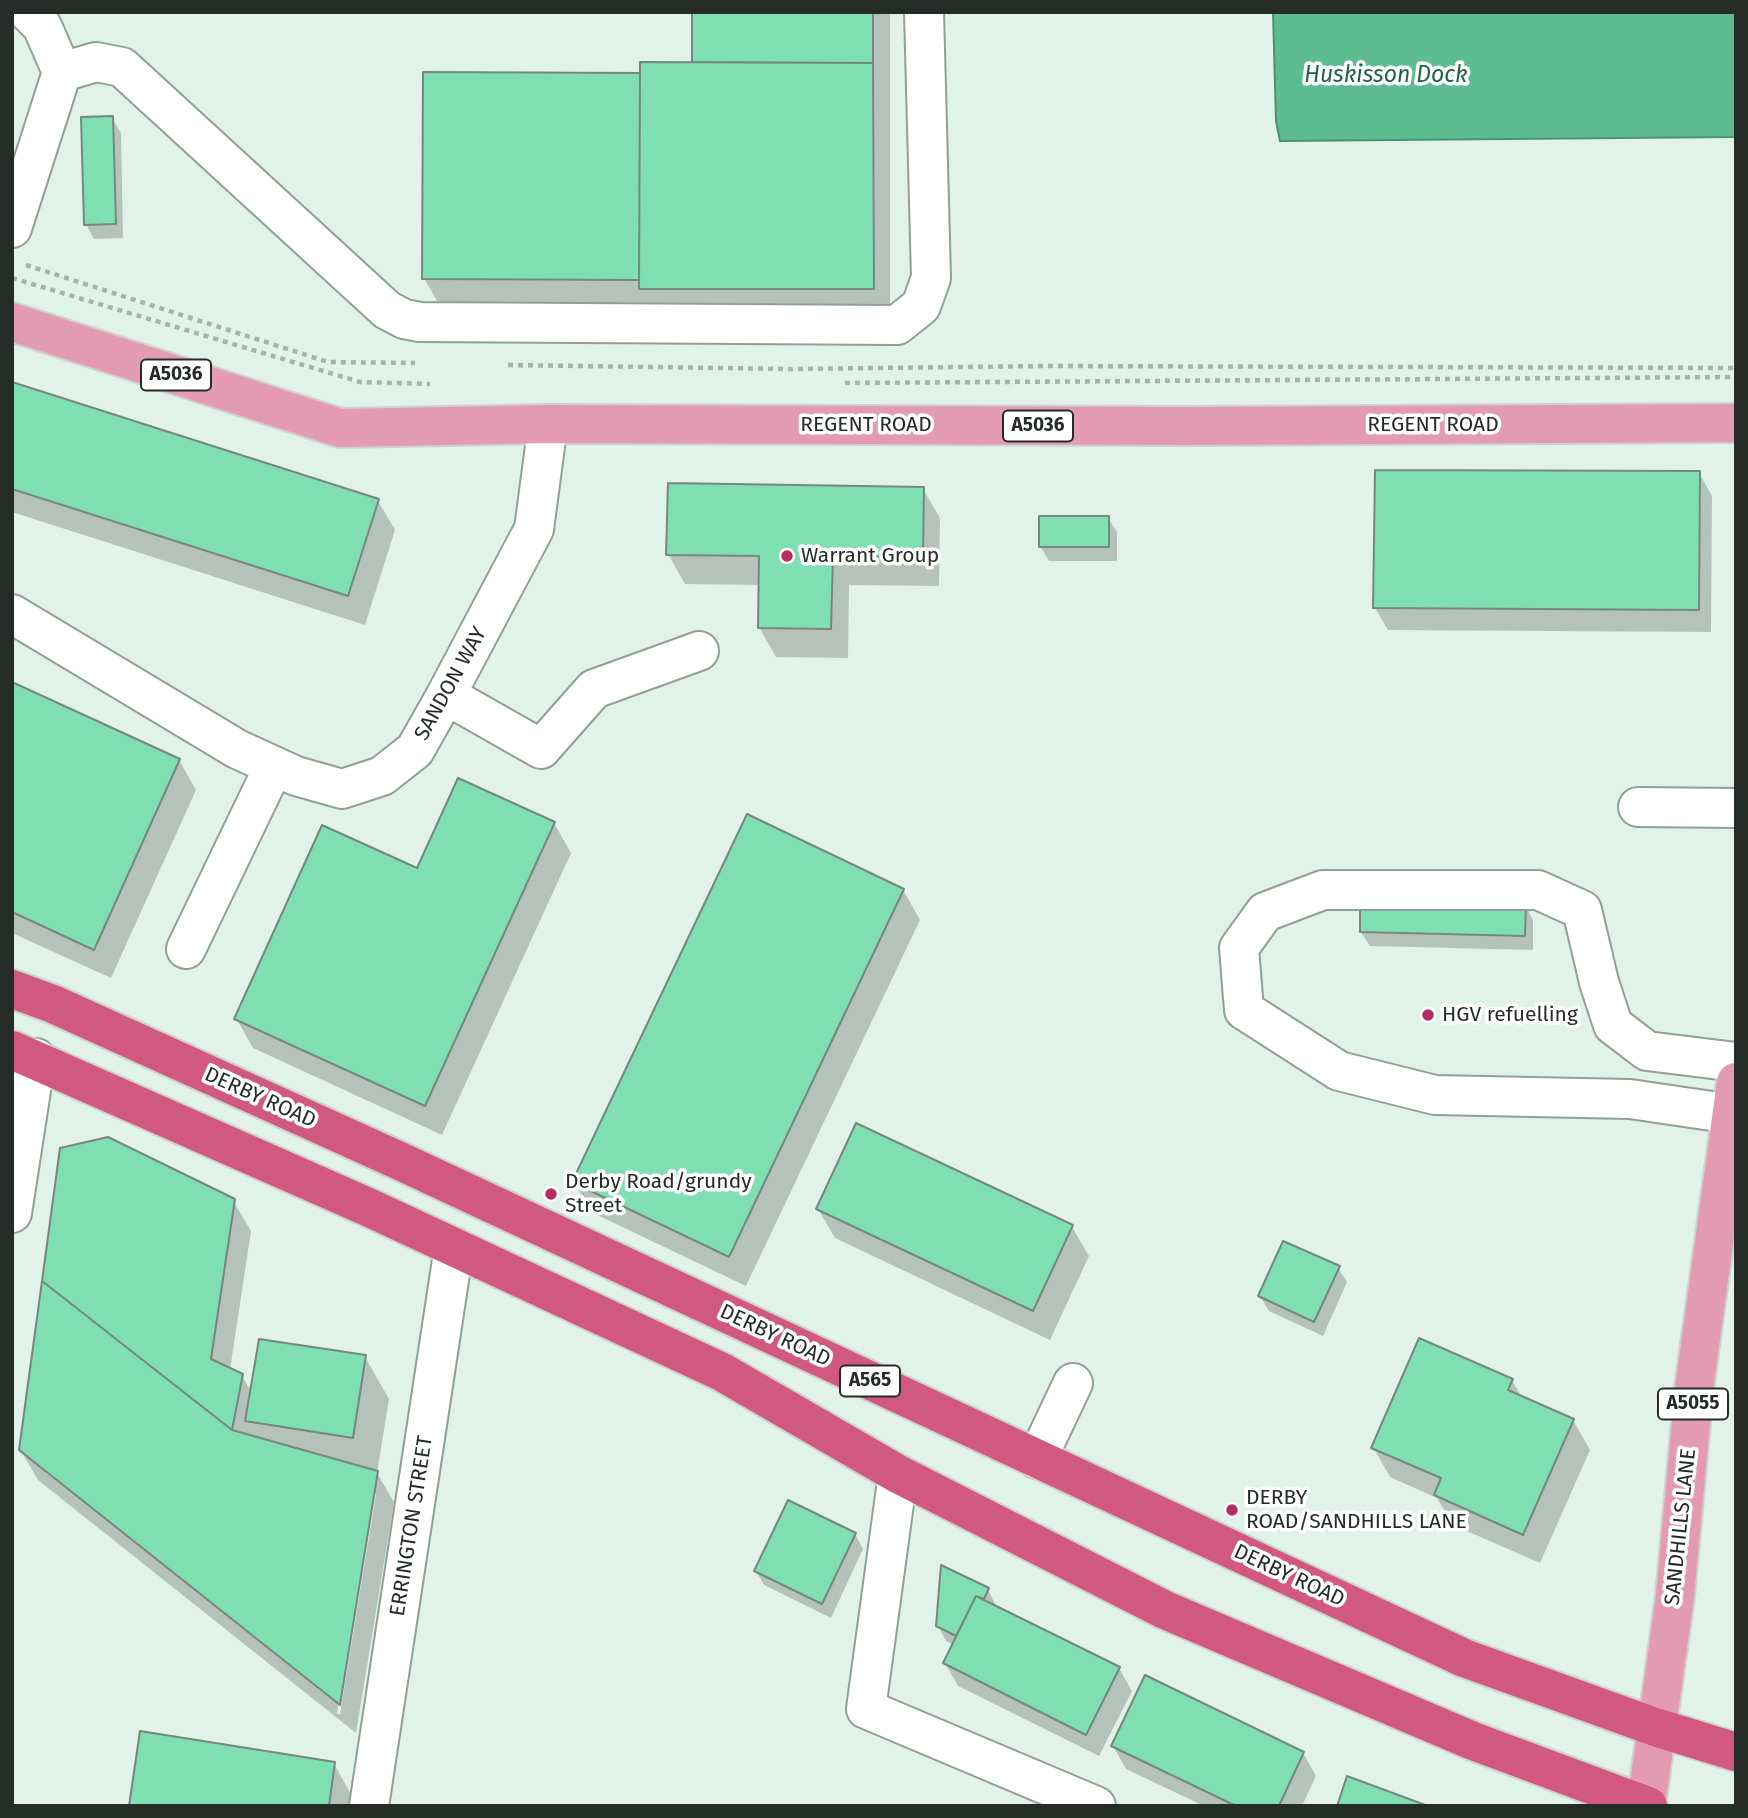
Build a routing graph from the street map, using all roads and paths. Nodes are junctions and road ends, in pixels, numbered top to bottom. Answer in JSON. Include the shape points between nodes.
{"nodes":[{"id":1,"x":28,"y":12,"type":"edge"},
{"id":2,"x":924,"y":12,"type":"edge"},
{"id":3,"x":62,"y":72,"type":"junction"},
{"id":4,"x":12,"y":228,"type":"edge"},
{"id":5,"x":12,"y":278,"type":"edge"},
{"id":6,"x":12,"y":322,"type":"edge"},
{"id":7,"x":1640,"y":368,"type":"dead end"},
{"id":8,"x":1639,"y":377,"type":"junction"},
{"id":9,"x":1736,"y":377,"type":"edge"},
{"id":10,"x":834,"y":383,"type":"dead end"},
{"id":11,"x":441,"y":385,"type":"dead end"},
{"id":12,"x":1736,"y":423,"type":"edge"},
{"id":13,"x":548,"y":424,"type":"junction"},
{"id":14,"x":12,"y":614,"type":"edge"},
{"id":15,"x":699,"y":651,"type":"dead end"},
{"id":16,"x":446,"y":695,"type":"junction"},
{"id":17,"x":274,"y":766,"type":"junction"},
{"id":18,"x":1638,"y":807,"type":"dead end"},
{"id":19,"x":1736,"y":808,"type":"edge"},
{"id":20,"x":186,"y":949,"type":"dead end"},
{"id":21,"x":12,"y":989,"type":"edge"},
{"id":22,"x":24,"y":1054,"type":"edge"},
{"id":23,"x":1736,"y":1062,"type":"edge"},
{"id":24,"x":1734,"y":1098,"type":"edge"},
{"id":25,"x":12,"y":1213,"type":"edge"},
{"id":26,"x":454,"y":1247,"type":"junction"},
{"id":27,"x":1073,"y":1383,"type":"dead end"},
{"id":28,"x":1037,"y":1459,"type":"junction"},
{"id":29,"x":898,"y":1474,"type":"junction"},
{"id":30,"x":1655,"y":1727,"type":"junction"},
{"id":31,"x":1736,"y":1752,"type":"edge"},
{"id":32,"x":369,"y":1806,"type":"edge"},
{"id":33,"x":1096,"y":1806,"type":"edge"},
{"id":34,"x":1646,"y":1806,"type":"edge"}],
"edges":[{"from":1,"to":3,"type":"street","via":[[42,26]]},
{"from":2,"to":3,"type":"street","via":[[931,278],[921,306],[897,325],[404,319],[387,310],[122,67],[96,62]]},
{"from":3,"to":4,"type":"street"},
{"from":5,"to":11,"type":"path","via":[[360,382]]},
{"from":6,"to":13,"type":"main road","name":"REGENT ROAD","number":"A5036","via":[[341,428]]},
{"from":7,"to":8,"type":"path"},
{"from":8,"to":9,"type":"path"},
{"from":8,"to":10,"type":"path"},
{"from":12,"to":13,"type":"main road","name":"REGENT ROAD","number":"A5036"},
{"from":13,"to":16,"type":"street","name":"SANDON WAY","via":[[534,529]]},
{"from":14,"to":17,"type":"street","name":"SANDON WAY","via":[[237,749]]},
{"from":15,"to":16,"type":"street","via":[[594,689],[541,749]]},
{"from":16,"to":17,"type":"street","name":"SANDON WAY","via":[[415,750],[382,776],[342,789]]},
{"from":17,"to":20,"type":"street"},
{"from":18,"to":19,"type":"street"},
{"from":21,"to":28,"type":"highway","name":"DERBY ROAD","number":"A565","via":[[415,1168]]},
{"from":22,"to":25,"type":"street"},
{"from":22,"to":26,"type":"highway"},
{"from":23,"to":24,"type":"street","via":[[1647,1051],[1614,1025],[1582,910],[1538,890],[1323,890],[1265,912],[1239,948],[1244,1010],[1339,1071],[1435,1095]]},
{"from":24,"to":30,"type":"main road","name":"SANDHILLS LANE","number":"A5055","via":[[1694,1389],[1675,1596]]},
{"from":26,"to":29,"type":"highway","via":[[722,1372]]},
{"from":26,"to":32,"type":"street","name":"ERRINGTON STREET"},
{"from":27,"to":28,"type":"street"},
{"from":28,"to":30,"type":"highway","name":"DERBY ROAD","number":"A565","via":[[1464,1658]]},
{"from":29,"to":33,"type":"street","via":[[866,1709]]},
{"from":29,"to":34,"type":"highway","via":[[1166,1609],[1474,1741]]},
{"from":30,"to":31,"type":"highway","name":"DERBY ROAD","number":"A565"},
{"from":30,"to":34,"type":"main road","name":"SANDHILLS LANE","number":"A5055"}]}
